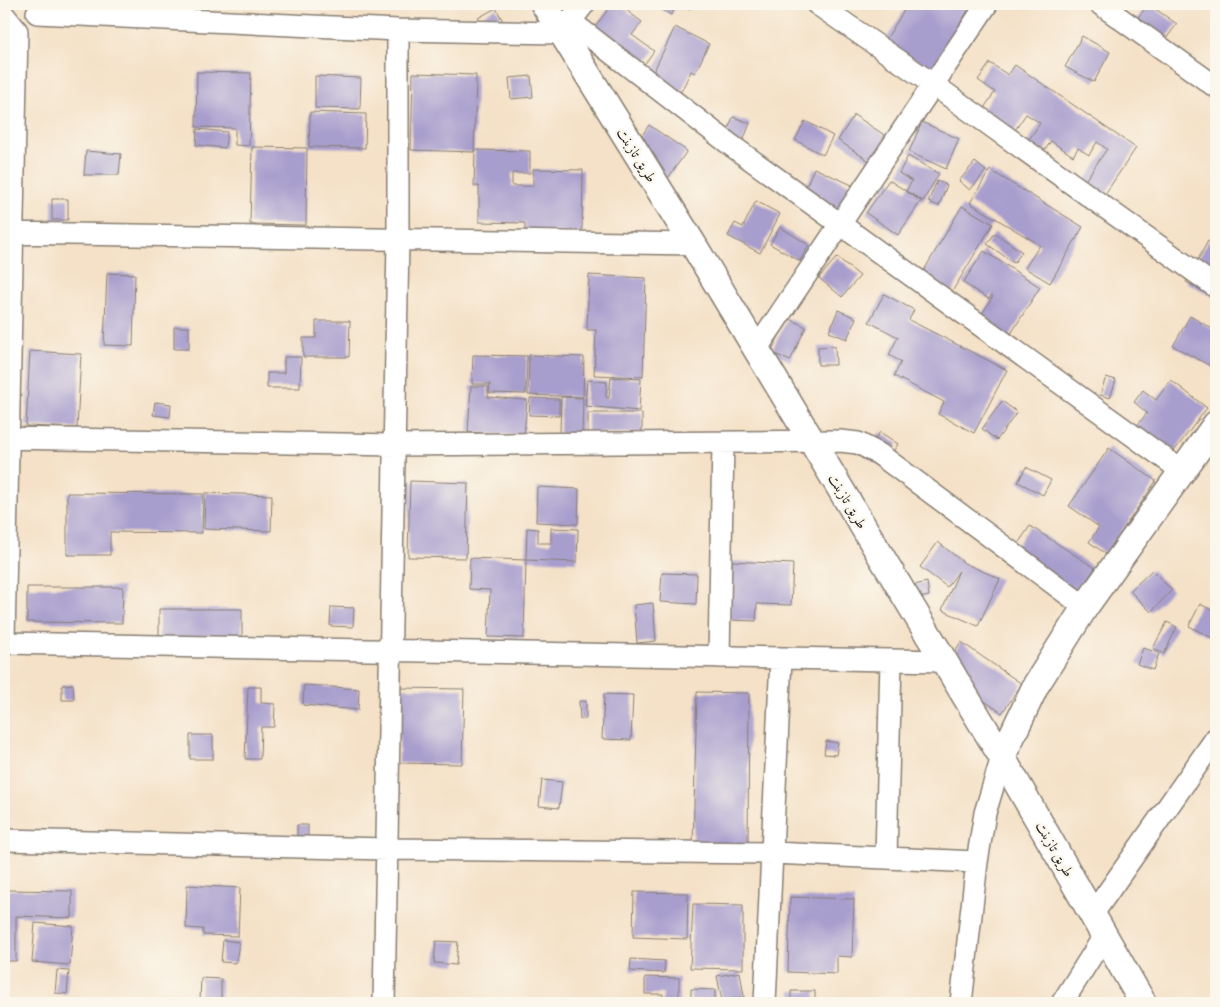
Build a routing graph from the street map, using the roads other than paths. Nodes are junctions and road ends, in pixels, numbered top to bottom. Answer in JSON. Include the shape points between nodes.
{"nodes":[{"id":1,"x":544,"y":4,"type":"edge"},
{"id":2,"x":584,"y":4,"type":"edge"},
{"id":3,"x":817,"y":4,"type":"edge"},
{"id":4,"x":987,"y":4,"type":"edge"},
{"id":5,"x":1100,"y":4,"type":"edge"},
{"id":6,"x":42,"y":8,"type":"edge"},
{"id":7,"x":566,"y":27,"type":"junction"},
{"id":8,"x":8,"y":30,"type":"edge"},
{"id":9,"x":398,"y":30,"type":"junction"},
{"id":10,"x":934,"y":85,"type":"junction"},
{"id":11,"x":1216,"y":87,"type":"edge"},
{"id":12,"x":840,"y":223,"type":"junction"},
{"id":13,"x":8,"y":233,"type":"edge"},
{"id":14,"x":398,"y":241,"type":"junction"},
{"id":15,"x":693,"y":244,"type":"junction"},
{"id":16,"x":1216,"y":287,"type":"edge"},
{"id":17,"x":756,"y":350,"type":"junction"},
{"id":18,"x":1213,"y":436,"type":"edge"},
{"id":19,"x":6,"y":438,"type":"edge"},
{"id":20,"x":812,"y":442,"type":"junction"},
{"id":21,"x":723,"y":443,"type":"junction"},
{"id":22,"x":395,"y":445,"type":"junction"},
{"id":23,"x":1182,"y":471,"type":"junction"},
{"id":24,"x":1085,"y":606,"type":"junction"},
{"id":25,"x":4,"y":639,"type":"edge"},
{"id":26,"x":4,"y":643,"type":"edge"},
{"id":27,"x":392,"y":650,"type":"junction"},
{"id":28,"x":719,"y":657,"type":"junction"},
{"id":29,"x":781,"y":658,"type":"junction"},
{"id":30,"x":891,"y":660,"type":"junction"},
{"id":31,"x":944,"y":661,"type":"junction"},
{"id":32,"x":1216,"y":738,"type":"edge"},
{"id":33,"x":1002,"y":756,"type":"junction"},
{"id":34,"x":4,"y":840,"type":"edge"},
{"id":35,"x":387,"y":849,"type":"junction"},
{"id":36,"x":772,"y":853,"type":"junction"},
{"id":37,"x":886,"y":858,"type":"junction"},
{"id":38,"x":977,"y":862,"type":"junction"},
{"id":39,"x":1098,"y":925,"type":"junction"},
{"id":40,"x":384,"y":1003,"type":"edge"},
{"id":41,"x":765,"y":1003,"type":"edge"},
{"id":42,"x":961,"y":1003,"type":"edge"},
{"id":43,"x":1062,"y":1003,"type":"edge"},
{"id":44,"x":1143,"y":1003,"type":"edge"}],
"edges":[{"from":1,"to":7,"type":"street","name":"طريق تازبنت"},
{"from":2,"to":7,"type":"street"},
{"from":3,"to":10,"type":"street"},
{"from":4,"to":10,"type":"street"},
{"from":5,"to":11,"type":"street"},
{"from":6,"to":8,"type":"street"},
{"from":6,"to":9,"type":"street"},
{"from":7,"to":9,"type":"street"},
{"from":7,"to":12,"type":"street"},
{"from":7,"to":15,"type":"street","name":"طريق تازبنت"},
{"from":8,"to":13,"type":"street"},
{"from":9,"to":14,"type":"street"},
{"from":10,"to":12,"type":"street"},
{"from":10,"to":16,"type":"street"},
{"from":12,"to":17,"type":"street"},
{"from":12,"to":23,"type":"street"},
{"from":13,"to":14,"type":"street"},
{"from":13,"to":19,"type":"street"},
{"from":14,"to":15,"type":"street"},
{"from":14,"to":22,"type":"street"},
{"from":15,"to":17,"type":"street","name":"طريق تازبنت"},
{"from":17,"to":20,"type":"street","name":"طريق تازبنت"},
{"from":18,"to":23,"type":"street"},
{"from":19,"to":22,"type":"street"},
{"from":19,"to":25,"type":"street"},
{"from":20,"to":21,"type":"street"},
{"from":20,"to":24,"type":"street","via":[[858,443],[879,454]]},
{"from":20,"to":31,"type":"street","name":"طريق تازبنت"},
{"from":21,"to":22,"type":"street"},
{"from":21,"to":28,"type":"street"},
{"from":22,"to":27,"type":"street"},
{"from":23,"to":24,"type":"street"},
{"from":24,"to":33,"type":"street","via":[[1036,685]]},
{"from":26,"to":27,"type":"street"},
{"from":27,"to":28,"type":"street"},
{"from":27,"to":35,"type":"street"},
{"from":28,"to":29,"type":"street"},
{"from":29,"to":30,"type":"street"},
{"from":29,"to":36,"type":"street"},
{"from":30,"to":31,"type":"street"},
{"from":30,"to":37,"type":"street"},
{"from":31,"to":33,"type":"street","name":"طريق تازبنت"},
{"from":32,"to":39,"type":"street"},
{"from":33,"to":38,"type":"street","via":[[985,813]]},
{"from":33,"to":39,"type":"street","name":"طريق تازبنت"},
{"from":34,"to":35,"type":"street"},
{"from":35,"to":36,"type":"street"},
{"from":35,"to":40,"type":"street"},
{"from":36,"to":37,"type":"street"},
{"from":36,"to":41,"type":"street"},
{"from":37,"to":38,"type":"street"},
{"from":38,"to":42,"type":"street"},
{"from":39,"to":43,"type":"street"},
{"from":39,"to":44,"type":"street","name":"طريق تازبنت"}]}
